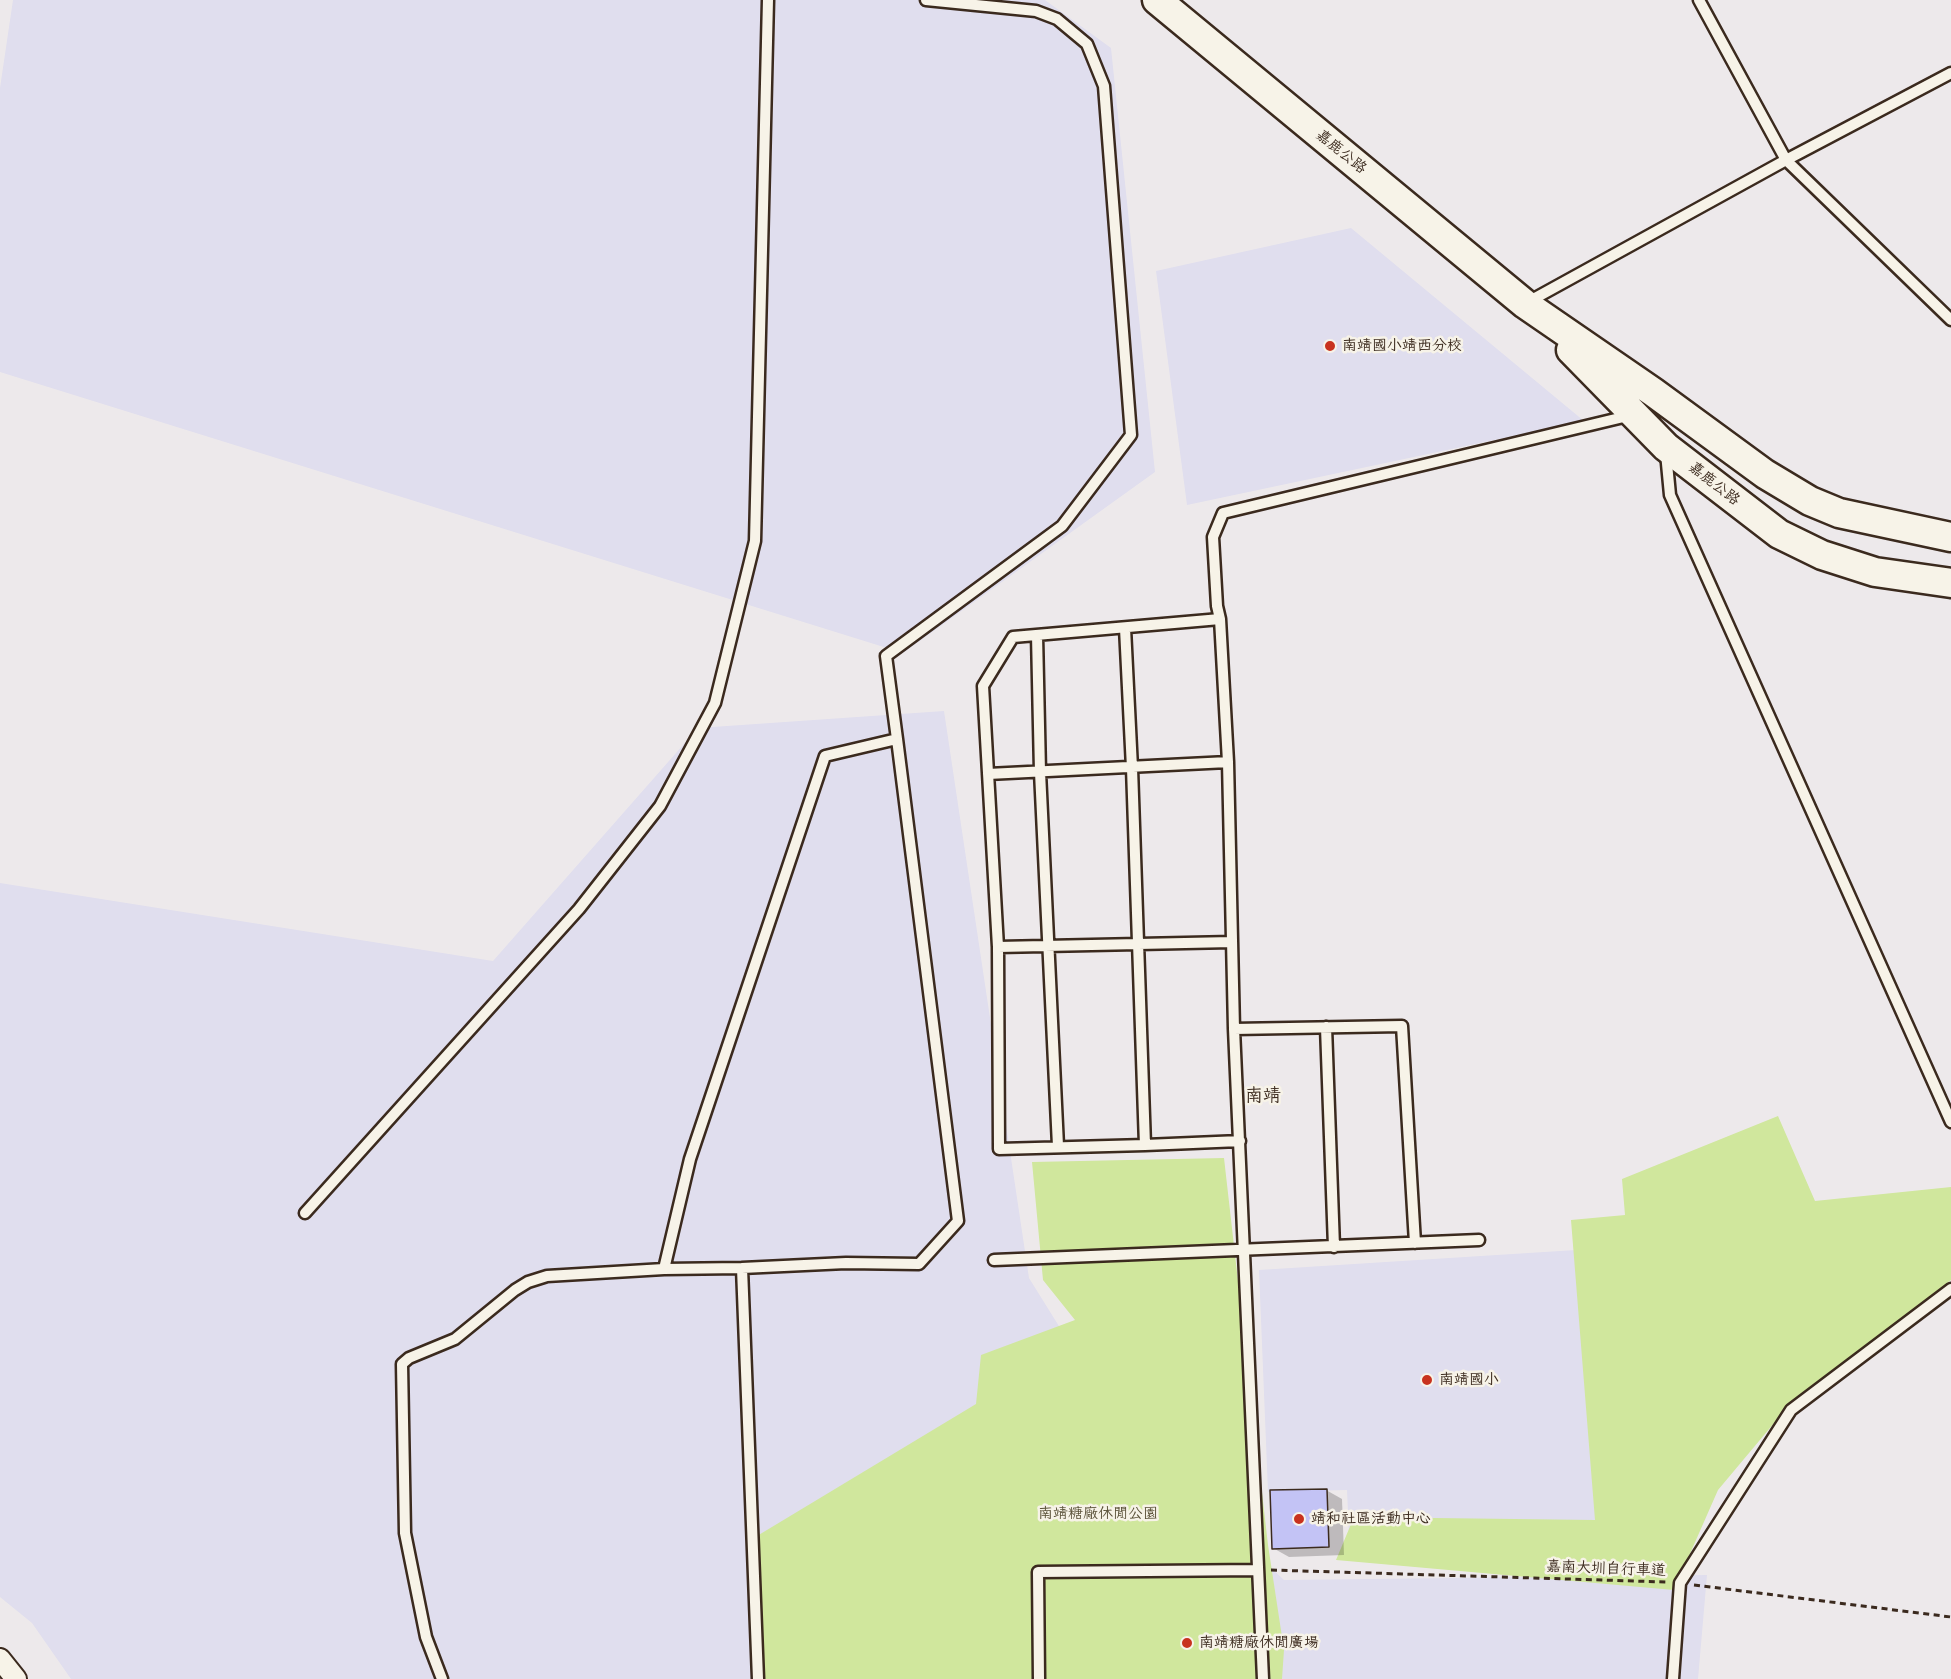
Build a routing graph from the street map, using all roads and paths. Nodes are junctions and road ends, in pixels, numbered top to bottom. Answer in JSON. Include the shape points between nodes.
{"nodes":[{"id":1,"x":768,"y":0,"type":"edge"},
{"id":2,"x":926,"y":0,"type":"edge"},
{"id":3,"x":1157,"y":0,"type":"edge"},
{"id":4,"x":1699,"y":0,"type":"edge"},
{"id":5,"x":1951,"y":73,"type":"edge"},
{"id":6,"x":1786,"y":160,"type":"junction"},
{"id":7,"x":1526,"y":304,"type":"junction"},
{"id":8,"x":1951,"y":321,"type":"edge"},
{"id":9,"x":1634,"y":415,"type":"junction"},
{"id":10,"x":1666,"y":447,"type":"junction"},
{"id":11,"x":1951,"y":537,"type":"edge"},
{"id":12,"x":1951,"y":583,"type":"edge"},
{"id":13,"x":1220,"y":619,"type":"junction"},
{"id":14,"x":1125,"y":628,"type":"junction"},
{"id":15,"x":1037,"y":635,"type":"junction"},
{"id":16,"x":897,"y":739,"type":"junction"},
{"id":17,"x":1227,"y":762,"type":"junction"},
{"id":18,"x":1132,"y":768,"type":"junction"},
{"id":19,"x":1040,"y":772,"type":"junction"},
{"id":20,"x":988,"y":774,"type":"junction"},
{"id":21,"x":1233,"y":942,"type":"junction"},
{"id":22,"x":1137,"y":945,"type":"junction"},
{"id":23,"x":998,"y":947,"type":"junction"},
{"id":24,"x":1049,"y":947,"type":"junction"},
{"id":25,"x":1326,"y":1027,"type":"junction"},
{"id":26,"x":1234,"y":1029,"type":"junction"},
{"id":27,"x":1951,"y":1122,"type":"edge"},
{"id":28,"x":1240,"y":1141,"type":"junction"},
{"id":29,"x":1146,"y":1145,"type":"junction"},
{"id":30,"x":1058,"y":1146,"type":"junction"},
{"id":31,"x":305,"y":1213,"type":"dead end"},
{"id":32,"x":1479,"y":1240,"type":"dead end"},
{"id":33,"x":1414,"y":1243,"type":"junction"},
{"id":34,"x":1334,"y":1247,"type":"junction"},
{"id":35,"x":1245,"y":1251,"type":"junction"},
{"id":36,"x":994,"y":1260,"type":"dead end"},
{"id":37,"x":742,"y":1268,"type":"junction"},
{"id":38,"x":664,"y":1269,"type":"junction"},
{"id":39,"x":1951,"y":1289,"type":"edge"},
{"id":40,"x":1258,"y":1569,"type":"junction"},
{"id":41,"x":1680,"y":1583,"type":"junction"},
{"id":42,"x":1951,"y":1617,"type":"edge"},
{"id":43,"x":0,"y":1659,"type":"edge"},
{"id":44,"x":16,"y":1679,"type":"edge"},
{"id":45,"x":442,"y":1679,"type":"edge"},
{"id":46,"x":758,"y":1679,"type":"edge"},
{"id":47,"x":1039,"y":1679,"type":"edge"},
{"id":48,"x":1263,"y":1679,"type":"edge"},
{"id":49,"x":1673,"y":1679,"type":"edge"}],
"edges":[{"from":1,"to":31,"type":"lane","via":[[755,541],[714,703],[660,806],[579,909]]},
{"from":2,"to":16,"type":"lane","via":[[1036,11],[1057,19],[1087,44],[1104,86],[1131,435],[1062,526],[886,656]]},
{"from":3,"to":7,"type":"main road","name":"嘉鹿公路"},
{"from":4,"to":6,"type":"lane"},
{"from":5,"to":6,"type":"lane"},
{"from":6,"to":7,"type":"lane"},
{"from":6,"to":8,"type":"lane"},
{"from":7,"to":9,"type":"main road","name":"嘉鹿公路"},
{"from":7,"to":11,"type":"main road","name":"嘉鹿公路","via":[[1765,474],[1810,501],[1839,513]]},
{"from":9,"to":10,"type":"main road","name":"嘉鹿公路"},
{"from":9,"to":13,"type":"lane","via":[[1223,513],[1213,537]]},
{"from":10,"to":12,"type":"main road","name":"嘉鹿公路","via":[[1779,534],[1822,555],[1875,572]]},
{"from":10,"to":27,"type":"lane","via":[[1670,495]]},
{"from":13,"to":14,"type":"lane"},
{"from":13,"to":17,"type":"lane"},
{"from":14,"to":15,"type":"lane"},
{"from":14,"to":18,"type":"lane"},
{"from":15,"to":19,"type":"lane"},
{"from":15,"to":20,"type":"lane","via":[[1013,637],[983,686]]},
{"from":16,"to":37,"type":"lane","via":[[958,1221],[919,1264]]},
{"from":16,"to":38,"type":"lane","via":[[825,756],[690,1159]]},
{"from":17,"to":18,"type":"lane"},
{"from":17,"to":21,"type":"lane"},
{"from":18,"to":19,"type":"lane"},
{"from":18,"to":22,"type":"lane"},
{"from":19,"to":20,"type":"lane"},
{"from":19,"to":24,"type":"lane"},
{"from":20,"to":23,"type":"lane"},
{"from":21,"to":22,"type":"lane"},
{"from":21,"to":26,"type":"lane"},
{"from":22,"to":24,"type":"lane"},
{"from":22,"to":29,"type":"lane"},
{"from":23,"to":24,"type":"lane"},
{"from":23,"to":30,"type":"lane","via":[[999,1149]]},
{"from":24,"to":30,"type":"lane"},
{"from":25,"to":26,"type":"lane"},
{"from":25,"to":33,"type":"lane","via":[[1402,1026]]},
{"from":25,"to":34,"type":"lane"},
{"from":26,"to":28,"type":"lane"},
{"from":28,"to":29,"type":"lane"},
{"from":28,"to":35,"type":"lane"},
{"from":29,"to":30,"type":"lane"},
{"from":32,"to":33,"type":"lane"},
{"from":33,"to":34,"type":"lane"},
{"from":34,"to":35,"type":"lane"},
{"from":35,"to":36,"type":"lane"},
{"from":35,"to":40,"type":"lane"},
{"from":37,"to":38,"type":"lane"},
{"from":37,"to":46,"type":"lane"},
{"from":38,"to":45,"type":"lane","via":[[547,1276],[528,1282],[455,1339],[402,1364],[405,1533],[426,1637]]},
{"from":39,"to":41,"type":"lane","via":[[1791,1410]]},
{"from":40,"to":41,"type":"path","name":"嘉南大圳自行車道"},
{"from":40,"to":47,"type":"lane","via":[[1038,1572]]},
{"from":40,"to":48,"type":"lane"},
{"from":41,"to":42,"type":"path","name":"嘉南大圳自行車道"},
{"from":41,"to":49,"type":"lane"},
{"from":43,"to":44,"type":"street"}]}
